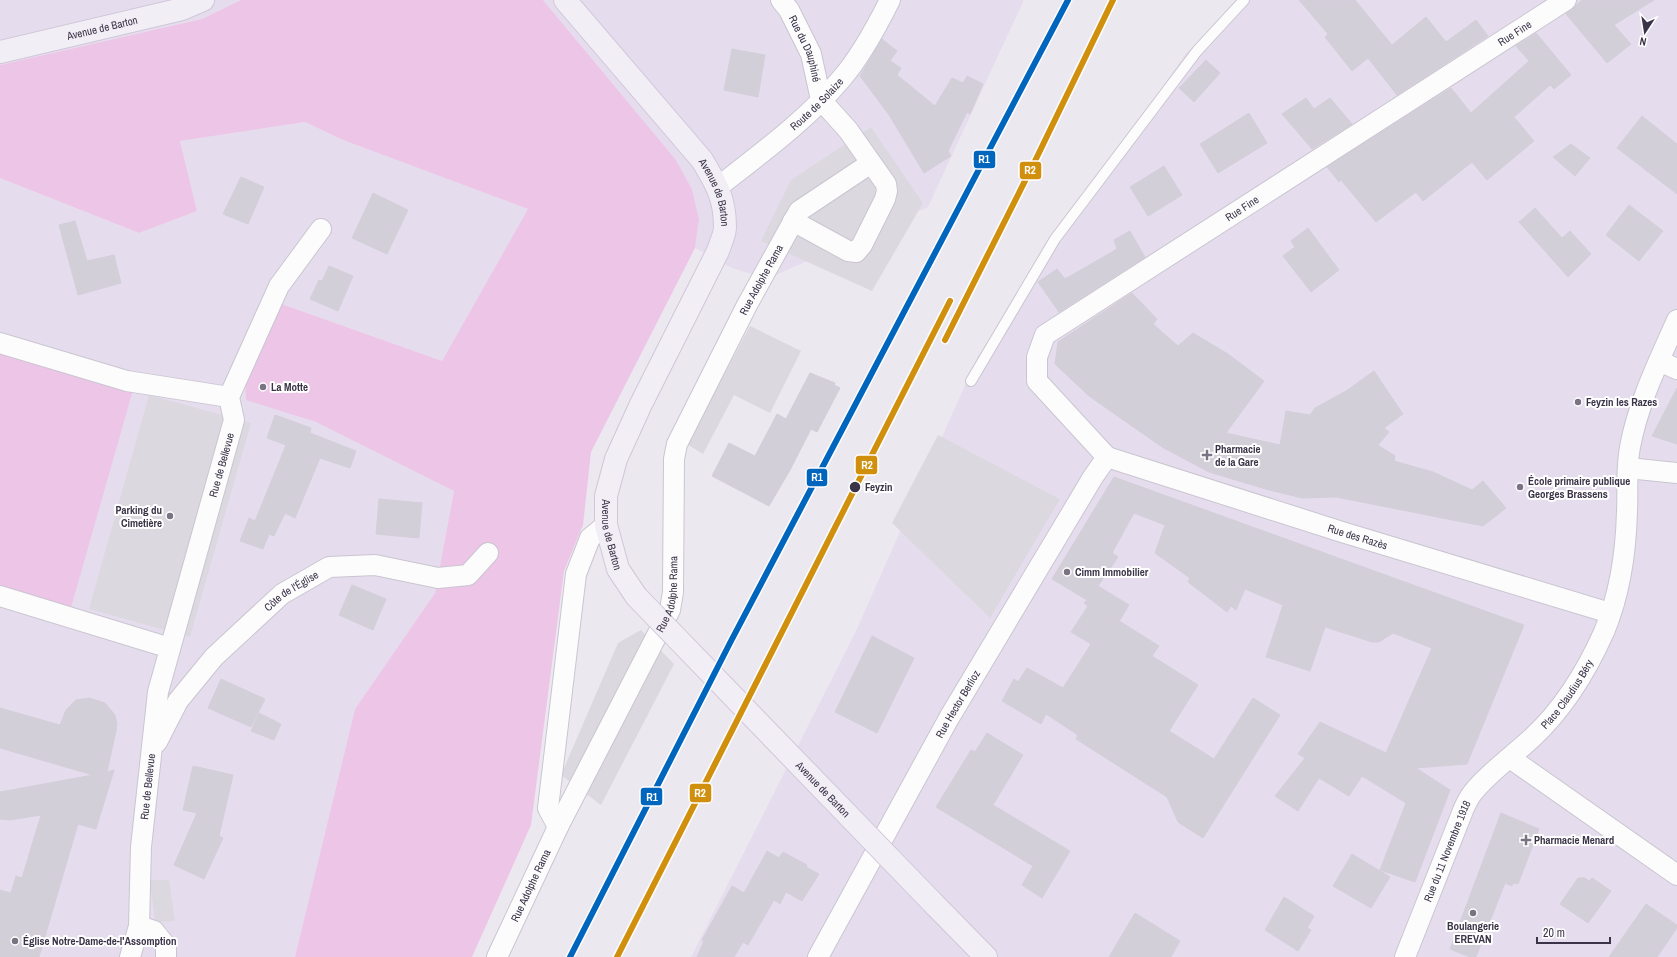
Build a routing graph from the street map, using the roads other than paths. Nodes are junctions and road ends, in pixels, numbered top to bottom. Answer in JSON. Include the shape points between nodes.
{"nodes":[{"id":1,"x":203,"y":0,"type":"edge"},
{"id":2,"x":564,"y":0,"type":"edge"},
{"id":3,"x":781,"y":0,"type":"edge"},
{"id":4,"x":890,"y":0,"type":"edge"},
{"id":5,"x":1244,"y":0,"type":"edge"},
{"id":6,"x":1566,"y":0,"type":"edge"},
{"id":7,"x":0,"y":52,"type":"edge"},
{"id":8,"x":821,"y":100,"type":"junction"},
{"id":9,"x":871,"y":163,"type":"junction"},
{"id":10,"x":718,"y":187,"type":"junction"},
{"id":11,"x":793,"y":221,"type":"junction"},
{"id":12,"x":321,"y":229,"type":"dead end"},
{"id":13,"x":1677,"y":320,"type":"edge"},
{"id":14,"x":0,"y":343,"type":"edge"},
{"id":15,"x":1659,"y":361,"type":"junction"},
{"id":16,"x":1677,"y":369,"type":"edge"},
{"id":17,"x":971,"y":381,"type":"dead end"},
{"id":18,"x":229,"y":397,"type":"junction"},
{"id":19,"x":1107,"y":457,"type":"junction"},
{"id":20,"x":1628,"y":468,"type":"junction"},
{"id":21,"x":1677,"y":473,"type":"edge"},
{"id":22,"x":606,"y":525,"type":"junction"},
{"id":23,"x":488,"y":553,"type":"dead end"},
{"id":24,"x":0,"y":596,"type":"edge"},
{"id":25,"x":1610,"y":613,"type":"junction"},
{"id":26,"x":170,"y":648,"type":"junction"},
{"id":27,"x":152,"y":751,"type":"junction"},
{"id":28,"x":1510,"y":758,"type":"junction"},
{"id":29,"x":558,"y":827,"type":"junction"},
{"id":30,"x":1677,"y":875,"type":"edge"},
{"id":31,"x":138,"y":926,"type":"junction"},
{"id":32,"x":130,"y":957,"type":"edge"},
{"id":33,"x":166,"y":957,"type":"edge"},
{"id":34,"x":497,"y":957,"type":"edge"},
{"id":35,"x":818,"y":957,"type":"edge"},
{"id":36,"x":986,"y":957,"type":"edge"},
{"id":37,"x":1405,"y":957,"type":"edge"}],
"edges":[{"from":1,"to":7,"type":"street","name":"Avenue de Barton","via":[[182,9]]},
{"from":2,"to":10,"type":"street","name":"Avenue de Barton","via":[[702,160]]},
{"from":3,"to":8,"type":"street","name":"Rue du Dauphiné","via":[[811,54]]},
{"from":4,"to":8,"type":"street","name":"Route de Solaize","via":[[876,28],[843,78]]},
{"from":5,"to":17,"type":"lane","via":[[1197,51],[1055,239]]},
{"from":6,"to":19,"type":"street","name":"Rue Fine","via":[[1045,335],[1037,357],[1036,381]]},
{"from":8,"to":9,"type":"street","via":[[848,130]]},
{"from":8,"to":10,"type":"street","name":"Route de Solaize","via":[[771,145]]},
{"from":9,"to":11,"type":"street","name":"Rue Adolphe Rama","via":[[799,211]]},
{"from":9,"to":11,"type":"street","via":[[886,184],[887,191],[862,245],[856,252],[848,251]]},
{"from":10,"to":22,"type":"street","name":"Avenue de Barton","via":[[725,228],[718,251],[616,459],[606,496]]},
{"from":11,"to":29,"type":"street","name":"Rue Adolphe Rama","via":[[677,444],[674,459],[673,592],[670,610]]},
{"from":12,"to":18,"type":"street","via":[[279,286]]},
{"from":13,"to":15,"type":"street","name":"Place Claudius Béry"},
{"from":14,"to":18,"type":"street","via":[[127,381]]},
{"from":15,"to":16,"type":"street"},
{"from":15,"to":20,"type":"street","name":"Place Claudius Béry","via":[[1642,403],[1630,448]]},
{"from":18,"to":26,"type":"street","name":"Rue de Bellevue","via":[[234,420]]},
{"from":19,"to":25,"type":"street","name":"Rue des Razès","via":[[1342,532]]},
{"from":19,"to":35,"type":"street","name":"Rue Hector Berlioz","via":[[949,718]]},
{"from":20,"to":21,"type":"street"},
{"from":20,"to":25,"type":"street","name":"Place Claudius Béry","via":[[1626,535],[1621,575]]},
{"from":22,"to":29,"type":"street","via":[[590,538],[576,574],[548,808]]},
{"from":22,"to":36,"type":"street","name":"Avenue de Barton","bridge":true,"via":[[618,569],[636,596]]},
{"from":23,"to":27,"type":"street","name":"Côte de l'Église","via":[[468,575],[438,578],[375,565],[329,567],[282,594],[214,657],[178,701]]},
{"from":24,"to":26,"type":"street"},
{"from":25,"to":28,"type":"street","name":"Place Claudius Béry","via":[[1604,632],[1573,690],[1534,736]]},
{"from":26,"to":27,"type":"street","name":"Rue de Bellevue","via":[[158,692]]},
{"from":27,"to":31,"type":"street","name":"Rue de Bellevue","via":[[141,848]]},
{"from":28,"to":30,"type":"street"},
{"from":28,"to":37,"type":"street","name":"Rue du 11 Novembre 1918","via":[[1474,791],[1464,808]]},
{"from":29,"to":34,"type":"street","name":"Rue Adolphe Rama"},
{"from":31,"to":32,"type":"street","name":"Rue de Bellevue"},
{"from":31,"to":33,"type":"street","via":[[154,931],[166,946]]}]}
